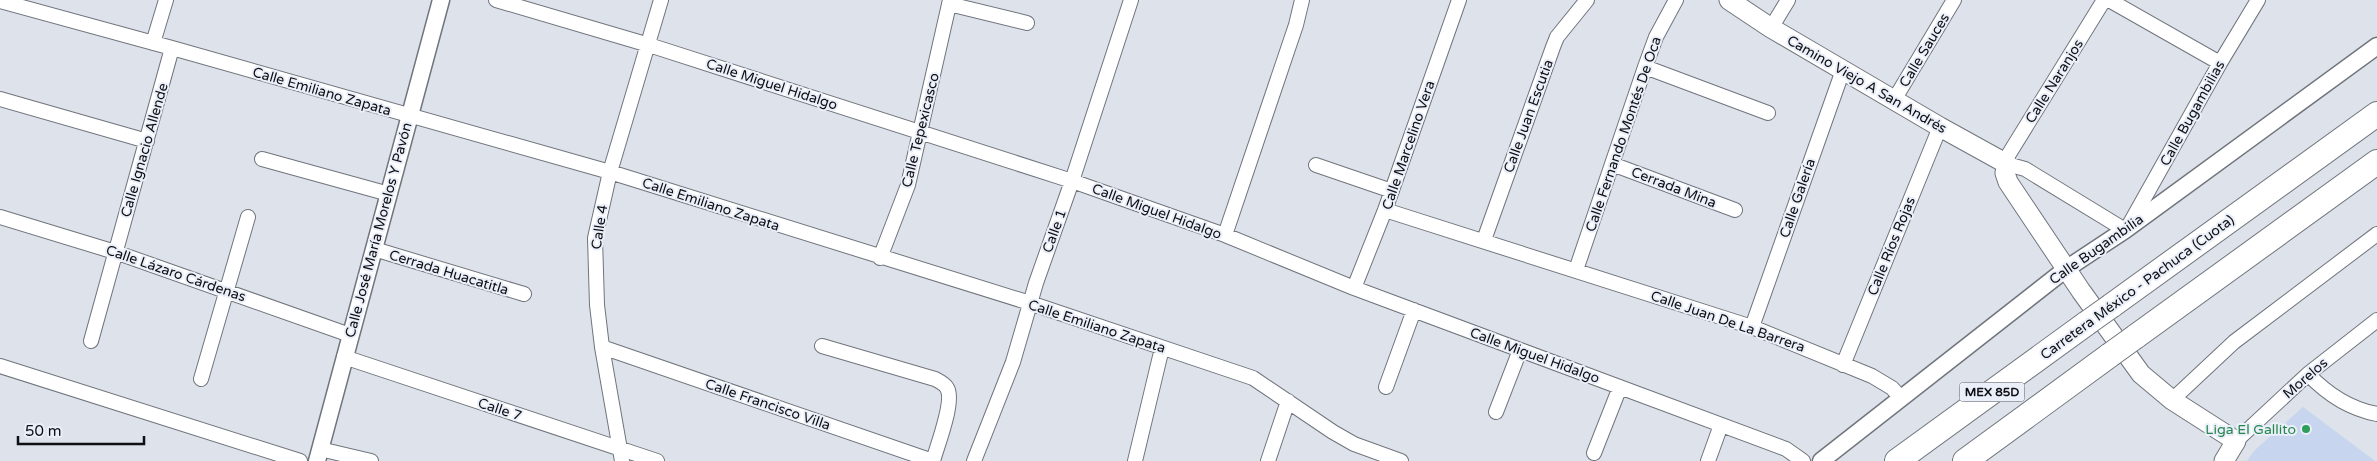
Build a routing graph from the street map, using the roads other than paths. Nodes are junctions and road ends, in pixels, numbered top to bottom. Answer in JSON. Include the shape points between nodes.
{"nodes":[{"id":1,"x":166,"y":0,"type":"edge"},
{"id":2,"x":441,"y":0,"type":"edge"},
{"id":3,"x":496,"y":0,"type":"edge"},
{"id":4,"x":661,"y":0,"type":"edge"},
{"id":5,"x":1131,"y":0,"type":"edge"},
{"id":6,"x":1302,"y":0,"type":"edge"},
{"id":7,"x":1458,"y":0,"type":"edge"},
{"id":8,"x":1587,"y":0,"type":"edge"},
{"id":9,"x":1676,"y":0,"type":"edge"},
{"id":10,"x":1729,"y":0,"type":"edge"},
{"id":11,"x":1788,"y":0,"type":"edge"},
{"id":12,"x":1954,"y":0,"type":"edge"},
{"id":13,"x":2104,"y":0,"type":"edge"},
{"id":14,"x":2109,"y":0,"type":"edge"},
{"id":15,"x":2258,"y":0,"type":"edge"},
{"id":16,"x":0,"y":1,"type":"edge"},
{"id":17,"x":949,"y":2,"type":"edge"},
{"id":18,"x":1028,"y":23,"type":"dead end"},
{"id":19,"x":1771,"y":28,"type":"junction"},
{"id":20,"x":153,"y":43,"type":"junction"},
{"id":21,"x":649,"y":45,"type":"junction"},
{"id":22,"x":2377,"y":46,"type":"edge"},
{"id":23,"x":172,"y":48,"type":"junction"},
{"id":24,"x":2220,"y":63,"type":"junction"},
{"id":25,"x":1645,"y":67,"type":"junction"},
{"id":26,"x":1842,"y":70,"type":"junction"},
{"id":27,"x":0,"y":99,"type":"edge"},
{"id":28,"x":1894,"y":100,"type":"junction"},
{"id":29,"x":1768,"y":113,"type":"dead end"},
{"id":30,"x":2377,"y":114,"type":"edge"},
{"id":31,"x":409,"y":116,"type":"junction"},
{"id":32,"x":1940,"y":127,"type":"junction"},
{"id":33,"x":921,"y":132,"type":"junction"},
{"id":34,"x":147,"y":142,"type":"junction"},
{"id":35,"x":262,"y":159,"type":"dead end"},
{"id":36,"x":2377,"y":162,"type":"edge"},
{"id":37,"x":2005,"y":163,"type":"junction"},
{"id":38,"x":1612,"y":164,"type":"junction"},
{"id":39,"x":1316,"y":165,"type":"dead end"},
{"id":40,"x":610,"y":172,"type":"junction"},
{"id":41,"x":1072,"y":180,"type":"junction"},
{"id":42,"x":1392,"y":191,"type":"junction"},
{"id":43,"x":389,"y":194,"type":"junction"},
{"id":44,"x":1385,"y":210,"type":"junction"},
{"id":45,"x":1735,"y":210,"type":"dead end"},
{"id":46,"x":0,"y":217,"type":"edge"},
{"id":47,"x":248,"y":217,"type":"dead end"},
{"id":48,"x":2126,"y":229,"type":"junction"},
{"id":49,"x":2377,"y":234,"type":"edge"},
{"id":50,"x":1225,"y":235,"type":"junction"},
{"id":51,"x":1484,"y":240,"type":"junction"},
{"id":52,"x":374,"y":249,"type":"junction"},
{"id":53,"x":115,"y":252,"type":"junction"},
{"id":54,"x":880,"y":258,"type":"junction"},
{"id":55,"x":2066,"y":269,"type":"junction"},
{"id":56,"x":1576,"y":270,"type":"junction"},
{"id":57,"x":1354,"y":288,"type":"junction"},
{"id":58,"x":227,"y":290,"type":"junction"},
{"id":59,"x":524,"y":294,"type":"dead end"},
{"id":60,"x":1030,"y":303,"type":"junction"},
{"id":61,"x":1414,"y":310,"type":"junction"},
{"id":62,"x":2377,"y":320,"type":"edge"},
{"id":63,"x":1752,"y":327,"type":"junction"},
{"id":64,"x":350,"y":335,"type":"junction"},
{"id":65,"x":91,"y":341,"type":"dead end"},
{"id":66,"x":822,"y":346,"type":"dead end"},
{"id":67,"x":602,"y":347,"type":"junction"},
{"id":68,"x":1162,"y":348,"type":"junction"},
{"id":69,"x":1520,"y":350,"type":"junction"},
{"id":70,"x":344,"y":357,"type":"junction"},
{"id":71,"x":1842,"y":364,"type":"junction"},
{"id":72,"x":0,"y":366,"type":"edge"},
{"id":73,"x":2308,"y":374,"type":"junction"},
{"id":74,"x":201,"y":379,"type":"dead end"},
{"id":75,"x":1386,"y":387,"type":"dead end"},
{"id":76,"x":1620,"y":387,"type":"junction"},
{"id":77,"x":1901,"y":398,"type":"junction"},
{"id":78,"x":2172,"y":400,"type":"junction"},
{"id":79,"x":1288,"y":401,"type":"junction"},
{"id":80,"x":1496,"y":412,"type":"dead end"},
{"id":81,"x":2377,"y":414,"type":"edge"},
{"id":82,"x":1721,"y":425,"type":"junction"},
{"id":83,"x":2236,"y":440,"type":"junction"},
{"id":84,"x":1594,"y":453,"type":"dead end"},
{"id":85,"x":319,"y":455,"type":"edge"},
{"id":86,"x":621,"y":455,"type":"edge"},
{"id":87,"x":300,"y":461,"type":"edge"},
{"id":88,"x":371,"y":461,"type":"edge"},
{"id":89,"x":657,"y":461,"type":"edge"},
{"id":90,"x":933,"y":461,"type":"edge"},
{"id":91,"x":974,"y":461,"type":"edge"},
{"id":92,"x":1135,"y":461,"type":"edge"},
{"id":93,"x":1268,"y":461,"type":"edge"},
{"id":94,"x":1401,"y":461,"type":"edge"},
{"id":95,"x":1708,"y":461,"type":"edge"},
{"id":96,"x":1803,"y":461,"type":"edge"},
{"id":97,"x":1821,"y":461,"type":"edge"},
{"id":98,"x":1897,"y":461,"type":"edge"},
{"id":99,"x":1965,"y":461,"type":"edge"},
{"id":100,"x":2224,"y":461,"type":"edge"}],
"edges":[{"from":1,"to":20,"type":"street"},
{"from":2,"to":31,"type":"street","name":"Calle José María Morelos Y Pavón"},
{"from":3,"to":21,"type":"street","name":"Calle Miguel Hidalgo"},
{"from":4,"to":21,"type":"street","name":"Calle 4"},
{"from":5,"to":41,"type":"street","name":"Calle 1"},
{"from":6,"to":50,"type":"street"},
{"from":7,"to":42,"type":"street","name":"Calle Marcelino Vera"},
{"from":8,"to":51,"type":"street","name":"Calle Juan Escutia","via":[[1553,47]]},
{"from":9,"to":25,"type":"street","name":"Calle Fernando Montés De Oca","via":[[1656,37]]},
{"from":10,"to":19,"type":"main road","name":"Camino Viejo A San Andrés"},
{"from":11,"to":19,"type":"street"},
{"from":12,"to":28,"type":"street","name":"Calle Sauces"},
{"from":13,"to":37,"type":"street","name":"Calle Naranjos"},
{"from":14,"to":24,"type":"street"},
{"from":15,"to":24,"type":"street","name":"Calle Bugambilias"},
{"from":16,"to":20,"type":"street","name":"Calle Emiliano Zapata"},
{"from":17,"to":18,"type":"street"},
{"from":17,"to":33,"type":"street","name":"Calle Tepexicasco"},
{"from":19,"to":26,"type":"main road","name":"Camino Viejo A San Andrés"},
{"from":20,"to":23,"type":"street","name":"Calle Emiliano Zapata"},
{"from":21,"to":33,"type":"street","name":"Calle Miguel Hidalgo"},
{"from":21,"to":40,"type":"street","name":"Calle 4"},
{"from":22,"to":48,"type":"street","name":"Calle Bugambilia"},
{"from":23,"to":31,"type":"street","name":"Calle Emiliano Zapata"},
{"from":23,"to":34,"type":"street","name":"Calle Ignacio Allende"},
{"from":24,"to":48,"type":"street","name":"Calle Bugambilias"},
{"from":25,"to":29,"type":"street"},
{"from":25,"to":38,"type":"street","name":"Calle Fernando Montés De Oca"},
{"from":26,"to":28,"type":"main road","name":"Camino Viejo A San Andrés"},
{"from":26,"to":63,"type":"street","name":"Calle Galería"},
{"from":27,"to":34,"type":"street"},
{"from":28,"to":32,"type":"main road","name":"Camino Viejo A San Andrés"},
{"from":30,"to":98,"type":"highway","name":"Carretera México - Pachuca (Cuota)","number":"MEX 85D","bridge":true},
{"from":31,"to":40,"type":"street","name":"Calle Emiliano Zapata"},
{"from":31,"to":43,"type":"street","name":"Calle José María Morelos Y Pavón"},
{"from":32,"to":37,"type":"main road","name":"Camino Viejo A San Andrés"},
{"from":32,"to":71,"type":"street","name":"Calle Ríos Rojas"},
{"from":33,"to":41,"type":"street","name":"Calle Miguel Hidalgo"},
{"from":33,"to":54,"type":"street","name":"Calle Tepexicasco","via":[[908,185]]},
{"from":34,"to":53,"type":"street","name":"Calle Ignacio Allende"},
{"from":35,"to":43,"type":"street"},
{"from":36,"to":99,"type":"highway","number":"MEX 85D","bridge":true},
{"from":37,"to":48,"type":"street","name":"Camino Viejo A San Andrés","via":[[2025,169]]},
{"from":37,"to":55,"type":"main road","via":[[2008,182]]},
{"from":38,"to":45,"type":"street","name":"Cerrada Mina"},
{"from":38,"to":56,"type":"street","name":"Calle Fernando Montés De Oca"},
{"from":39,"to":42,"type":"street"},
{"from":40,"to":54,"type":"street","name":"Calle Emiliano Zapata"},
{"from":40,"to":67,"type":"street","name":"Calle 4","via":[[594,254]]},
{"from":41,"to":50,"type":"street","name":"Calle Miguel Hidalgo"},
{"from":41,"to":60,"type":"street","name":"Calle 1"},
{"from":42,"to":44,"type":"street","name":"Calle Marcelino Vera"},
{"from":43,"to":52,"type":"street","name":"Calle José María Morelos Y Pavón"},
{"from":44,"to":51,"type":"street","name":"Calle Juan De La Barrera"},
{"from":44,"to":57,"type":"street","name":"Calle Marcelino Vera"},
{"from":46,"to":53,"type":"street","name":"Calle Lázaro Cárdenas"},
{"from":47,"to":58,"type":"street"},
{"from":48,"to":55,"type":"street","name":"Calle Bugambilia"},
{"from":49,"to":78,"type":"street","via":[[2234,342]]},
{"from":50,"to":57,"type":"street","name":"Calle Miguel Hidalgo"},
{"from":51,"to":56,"type":"street","name":"Calle Juan De La Barrera"},
{"from":52,"to":59,"type":"street","name":"Cerrada Huacatitla"},
{"from":52,"to":64,"type":"street","name":"Calle José María Morelos Y Pavón"},
{"from":53,"to":58,"type":"street","name":"Calle Lázaro Cárdenas"},
{"from":53,"to":65,"type":"street","name":"Calle Ignacio Allende"},
{"from":54,"to":60,"type":"street","name":"Calle Emiliano Zapata"},
{"from":55,"to":77,"type":"street","name":"Calle Bugambilia"},
{"from":55,"to":78,"type":"main road","via":[[2141,374]]},
{"from":56,"to":63,"type":"street","name":"Calle Juan De La Barrera"},
{"from":57,"to":61,"type":"street","name":"Calle Miguel Hidalgo"},
{"from":58,"to":64,"type":"street","name":"Calle Lázaro Cárdenas"},
{"from":58,"to":74,"type":"street"},
{"from":60,"to":68,"type":"street","name":"Calle Emiliano Zapata"},
{"from":60,"to":91,"type":"street","name":"Calle 1","via":[[1014,362]]},
{"from":61,"to":69,"type":"street","name":"Calle Miguel Hidalgo"},
{"from":61,"to":75,"type":"street"},
{"from":62,"to":73,"type":"street","name":"Morelos"},
{"from":63,"to":71,"type":"street","name":"Calle Juan De La Barrera"},
{"from":64,"to":70,"type":"street","name":"Calle José María Morelos Y Pavón"},
{"from":66,"to":90,"type":"street","via":[[935,379],[948,389],[949,402]]},
{"from":67,"to":86,"type":"street","name":"Calle 4"},
{"from":67,"to":90,"type":"street","name":"Calle Francisco Villa"},
{"from":68,"to":79,"type":"street","name":"Calle Emiliano Zapata","via":[[1253,378]]},
{"from":68,"to":92,"type":"street"},
{"from":69,"to":76,"type":"street","name":"Calle Miguel Hidalgo"},
{"from":69,"to":80,"type":"street"},
{"from":70,"to":85,"type":"street","name":"Calle José María Morelos Y Pavón"},
{"from":70,"to":86,"type":"street","name":"Calle 7"},
{"from":71,"to":77,"type":"street","name":"Calle Juan De La Barrera","via":[[1882,381]]},
{"from":72,"to":87,"type":"street"},
{"from":73,"to":81,"type":"street","via":[[2321,388],[2350,406]]},
{"from":73,"to":83,"type":"street","name":"Morelos"},
{"from":76,"to":82,"type":"street","name":"Calle Miguel Hidalgo"},
{"from":76,"to":84,"type":"street"},
{"from":77,"to":97,"type":"street","name":"Calle Bugambilia"},
{"from":78,"to":83,"type":"main road"},
{"from":79,"to":93,"type":"street"},
{"from":79,"to":94,"type":"street","name":"Calle Emiliano Zapata","via":[[1354,444]]},
{"from":82,"to":95,"type":"street"},
{"from":82,"to":96,"type":"street","name":"Calle Miguel Hidalgo","via":[[1786,449]]},
{"from":83,"to":100,"type":"main road"},
{"from":85,"to":88,"type":"street"},
{"from":86,"to":89,"type":"street","name":"Calle 7"}]}
